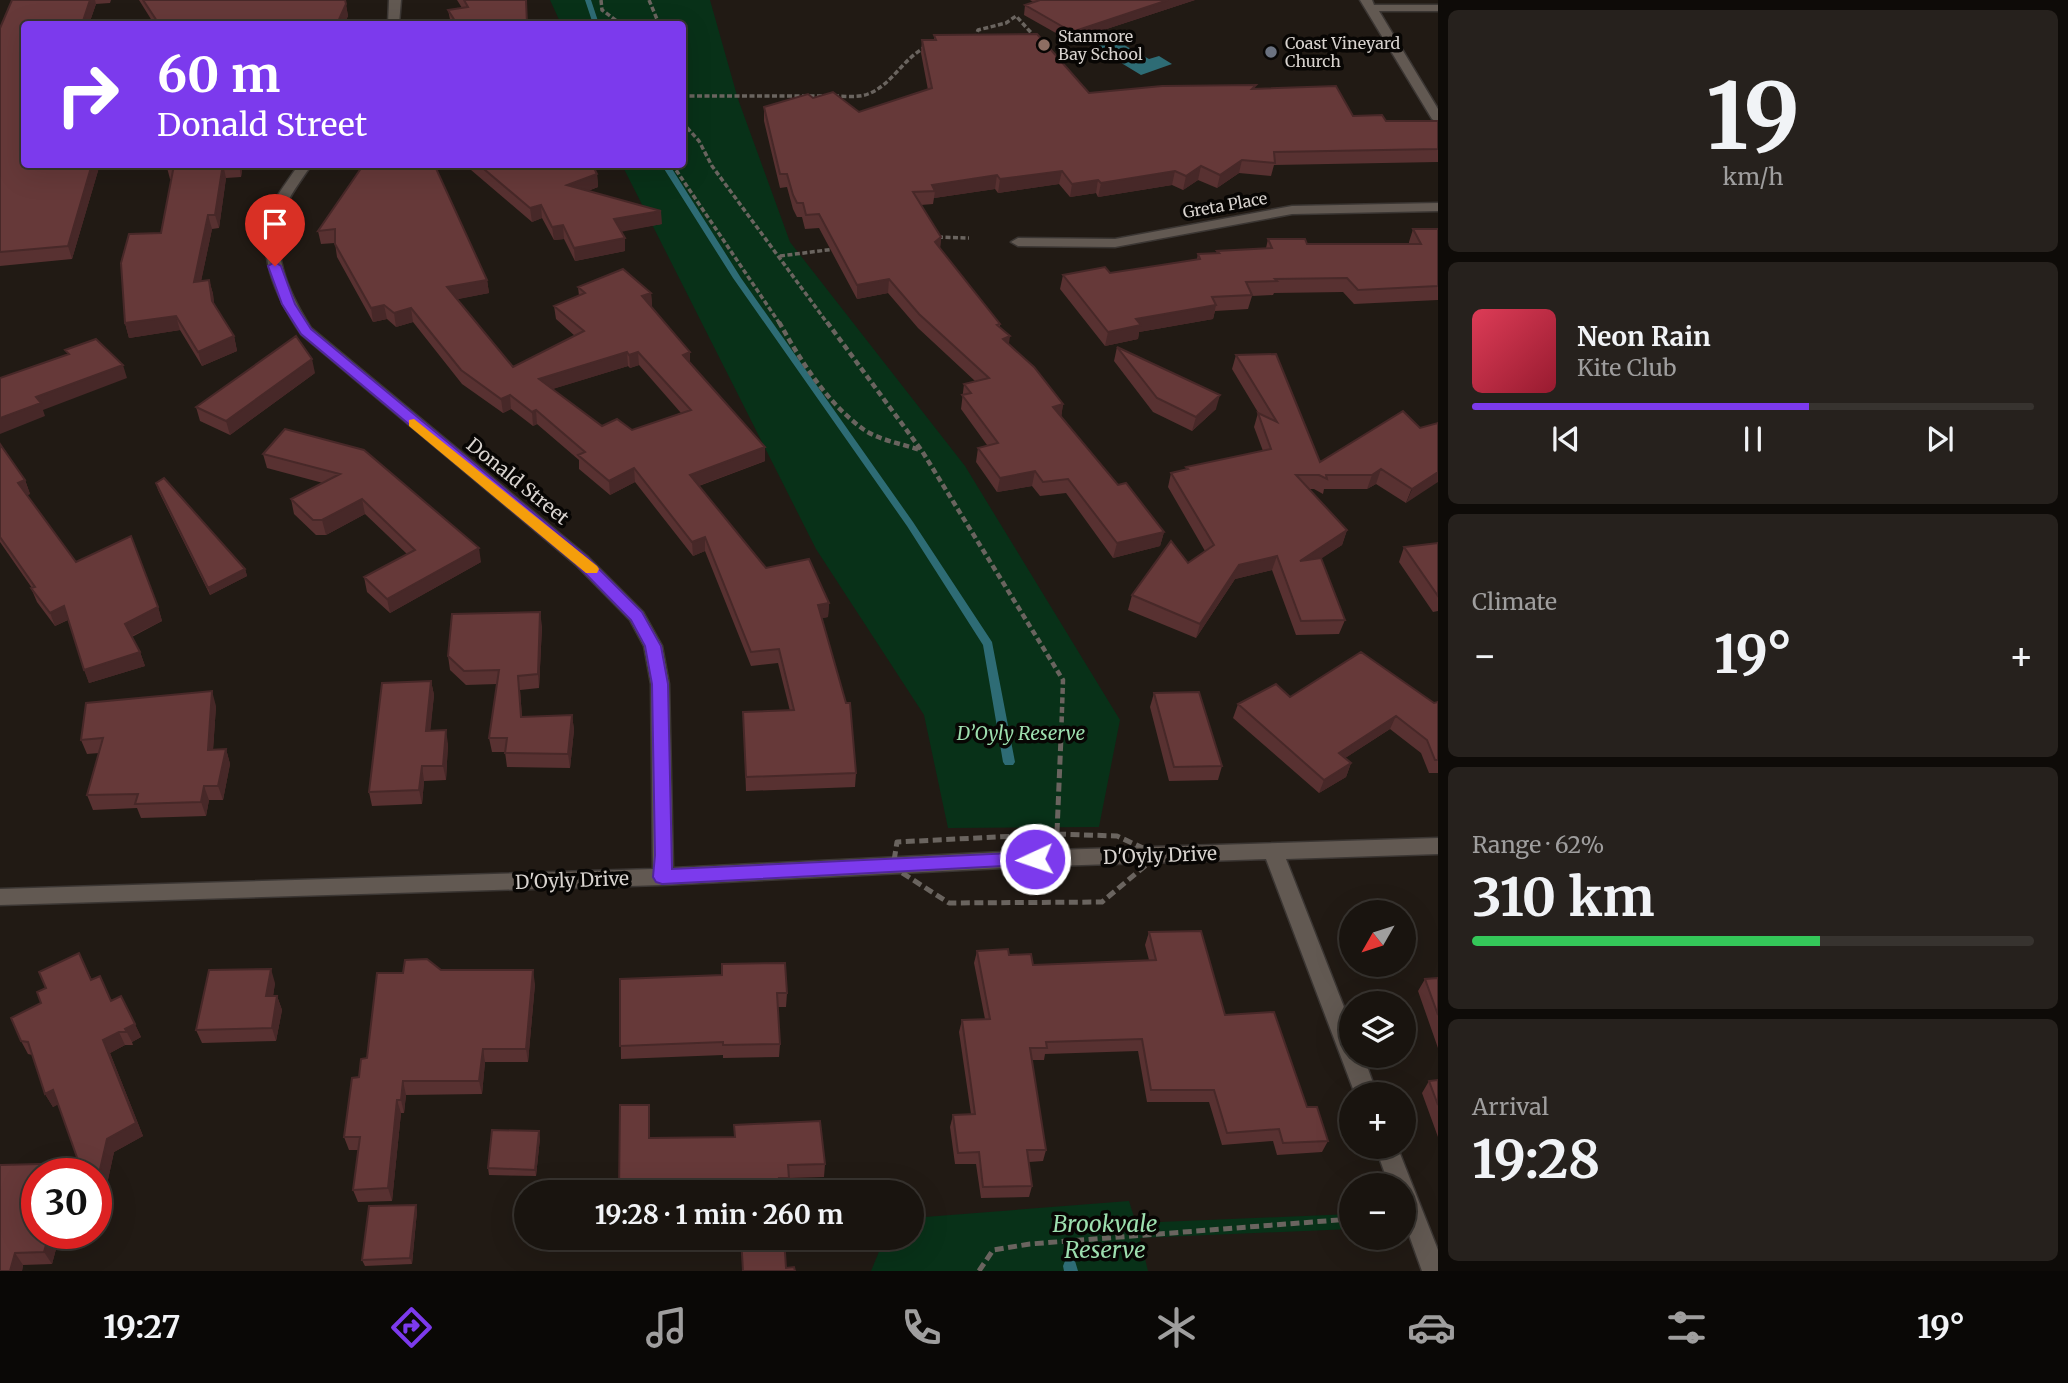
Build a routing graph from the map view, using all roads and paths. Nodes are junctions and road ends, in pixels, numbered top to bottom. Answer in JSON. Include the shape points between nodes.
{"nodes":[{"id":1,"x":395,"y":0,"type":"edge"},
{"id":2,"x":601,"y":0,"type":"edge"},
{"id":3,"x":649,"y":0,"type":"edge"},
{"id":4,"x":1369,"y":4,"type":"edge"},
{"id":5,"x":1438,"y":8,"type":"edge"},
{"id":6,"x":394,"y":21,"type":"edge"},
{"id":7,"x":617,"y":21,"type":"edge"},
{"id":8,"x":658,"y":21,"type":"edge"},
{"id":9,"x":970,"y":43,"type":"edge"},
{"id":10,"x":1042,"y":44,"type":"edge"},
{"id":11,"x":935,"y":46,"type":"edge"},
{"id":12,"x":686,"y":96,"type":"edge"},
{"id":13,"x":1438,"y":119,"type":"edge"},
{"id":14,"x":686,"y":126,"type":"edge"},
{"id":15,"x":303,"y":168,"type":"edge"},
{"id":16,"x":675,"y":168,"type":"edge"},
{"id":17,"x":1438,"y":207,"type":"edge"},
{"id":18,"x":930,"y":237,"type":"edge"},
{"id":19,"x":970,"y":238,"type":"dead end"},
{"id":20,"x":1018,"y":243,"type":"dead end"},
{"id":21,"x":835,"y":249,"type":"edge"},
{"id":22,"x":780,"y":256,"type":"junction"},
{"id":23,"x":922,"y":451,"type":"junction"},
{"id":24,"x":1057,"y":834,"type":"dead end"},
{"id":25,"x":1438,"y":846,"type":"edge"},
{"id":26,"x":1273,"y":850,"type":"junction"},
{"id":27,"x":662,"y":877,"type":"junction"},
{"id":28,"x":0,"y":897,"type":"edge"},
{"id":29,"x":1102,"y":902,"type":"dead end"},
{"id":30,"x":949,"y":903,"type":"dead end"},
{"id":31,"x":1339,"y":1023,"type":"edge"},
{"id":32,"x":1339,"y":1220,"type":"edge"},
{"id":33,"x":1416,"y":1223,"type":"edge"},
{"id":34,"x":979,"y":1271,"type":"edge"},
{"id":35,"x":1434,"y":1271,"type":"edge"}],
"edges":[{"from":1,"to":6,"type":"street"},
{"from":2,"to":7,"type":"path","via":[[602,10]]},
{"from":3,"to":8,"type":"path"},
{"from":4,"to":5,"type":"street"},
{"from":4,"to":13,"type":"street"},
{"from":9,"to":10,"type":"path","via":[[978,30],[1016,16]]},
{"from":11,"to":12,"type":"path","via":[[915,51],[868,95]]},
{"from":14,"to":22,"type":"path"},
{"from":15,"to":27,"type":"street","name":"Donald Street","via":[[279,206],[272,242],[281,286],[306,331],[582,561],[637,616],[653,646],[660,684]]},
{"from":16,"to":23,"type":"path","via":[[805,367],[835,403],[865,431]]},
{"from":17,"to":20,"type":"street","name":"Greta Place","via":[[1292,210],[1115,243]]},
{"from":18,"to":19,"type":"path"},
{"from":21,"to":22,"type":"path"},
{"from":22,"to":23,"type":"path"},
{"from":23,"to":24,"type":"path","via":[[1063,681]]},
{"from":25,"to":26,"type":"street","name":"D'Oyly Drive"},
{"from":26,"to":27,"type":"street","name":"D'Oyly Drive"},
{"from":26,"to":31,"type":"street"},
{"from":27,"to":28,"type":"street","name":"D'Oyly Drive"},
{"from":29,"to":30,"type":"path"},
{"from":32,"to":34,"type":"path","via":[[1030,1244],[993,1251]]},
{"from":33,"to":35,"type":"street"}]}
